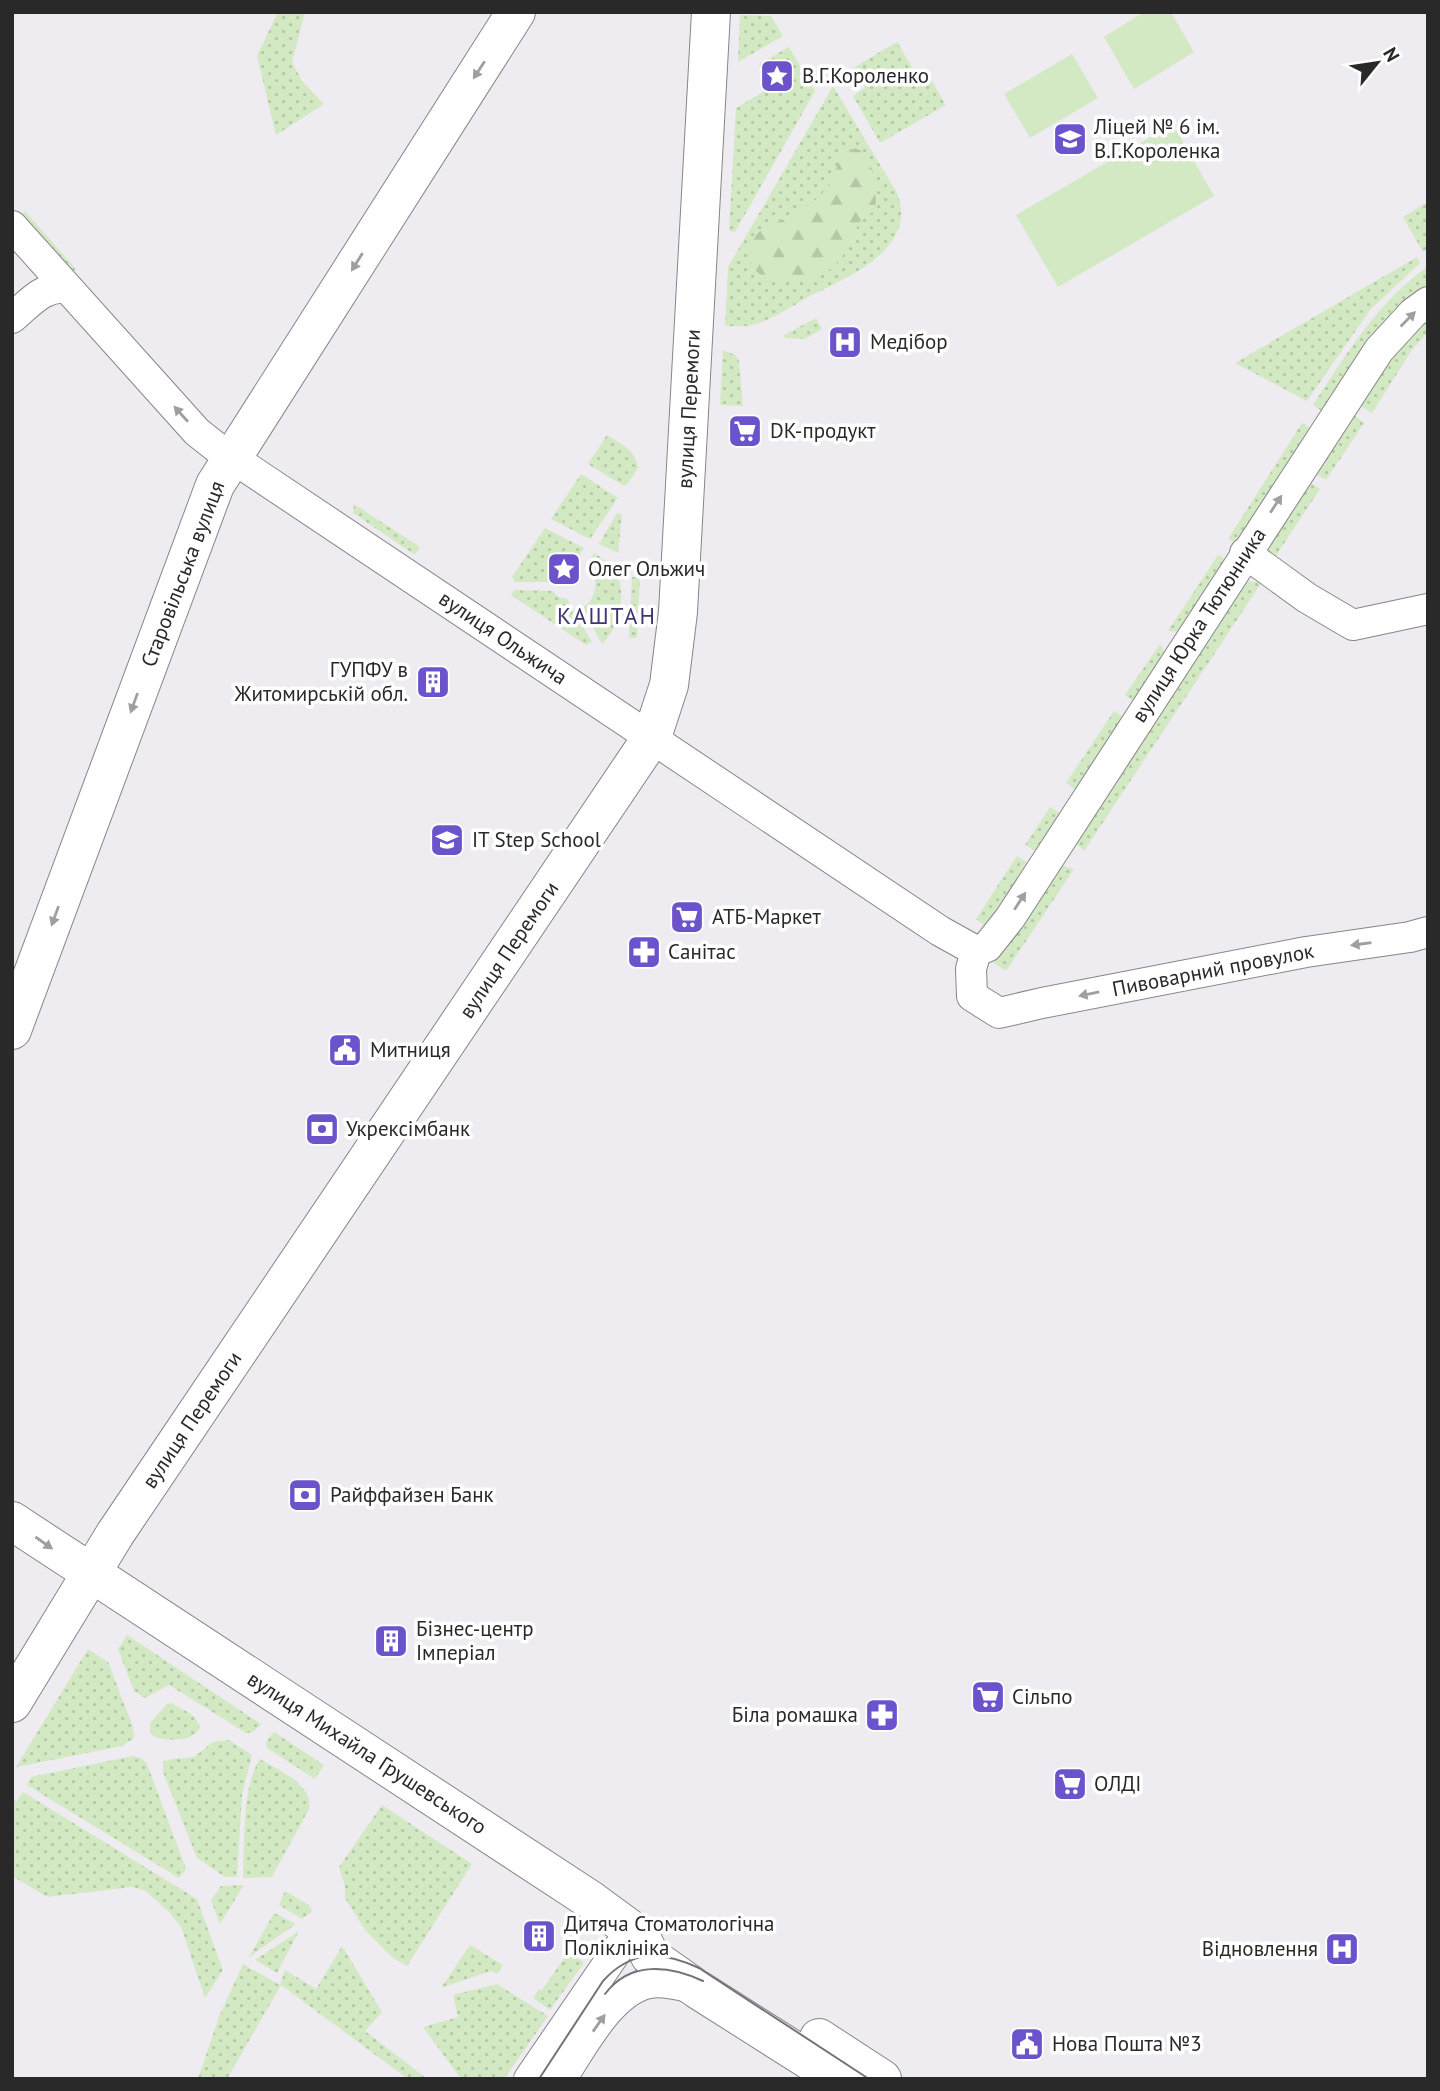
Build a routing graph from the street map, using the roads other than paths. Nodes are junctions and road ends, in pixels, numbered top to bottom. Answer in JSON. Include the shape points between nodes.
{"nodes":[{"id":1,"x":516,"y":12,"type":"edge"},
{"id":2,"x":694,"y":12,"type":"edge"},
{"id":3,"x":711,"y":12,"type":"edge"},
{"id":4,"x":12,"y":226,"type":"edge"},
{"id":5,"x":67,"y":288,"type":"junction"},
{"id":6,"x":1428,"y":302,"type":"edge"},
{"id":7,"x":12,"y":318,"type":"edge"},
{"id":8,"x":232,"y":458,"type":"junction"},
{"id":9,"x":1245,"y":553,"type":"junction"},
{"id":10,"x":1428,"y":609,"type":"edge"},
{"id":11,"x":644,"y":732,"type":"junction"},
{"id":12,"x":1428,"y":932,"type":"edge"},
{"id":13,"x":976,"y":951,"type":"junction"},
{"id":14,"x":12,"y":1030,"type":"edge"},
{"id":15,"x":12,"y":1521,"type":"edge"},
{"id":16,"x":83,"y":1569,"type":"junction"},
{"id":17,"x":12,"y":1677,"type":"edge"},
{"id":18,"x":12,"y":1703,"type":"edge"},
{"id":19,"x":636,"y":1933,"type":"junction"},
{"id":20,"x":697,"y":1989,"type":"junction"},
{"id":21,"x":529,"y":2079,"type":"edge"},
{"id":22,"x":561,"y":2079,"type":"edge"},
{"id":23,"x":839,"y":2079,"type":"edge"},
{"id":24,"x":882,"y":2079,"type":"edge"}],
"edges":[{"from":1,"to":8,"type":"main road","name":"Старовільська вулиця","one_way":true},
{"from":2,"to":11,"type":"street","name":"вулиця Перемоги","via":[[668,520],[657,663]]},
{"from":3,"to":11,"type":"main road","name":"вулиця Перемоги","via":[[678,612],[669,684]]},
{"from":4,"to":5,"type":"street","name":"вулиця Ольжича"},
{"from":5,"to":7,"type":"street","via":[[41,293]]},
{"from":8,"to":5,"type":"street","name":"вулиця Ольжича","one_way":true,"via":[[197,432]]},
{"from":9,"to":6,"type":"street","name":"вулиця Юрка Тютюнника","one_way":true,"via":[[1378,350]]},
{"from":8,"to":11,"type":"street","name":"вулиця Ольжича"},
{"from":8,"to":14,"type":"main road","name":"Старовільська вулиця","one_way":true,"via":[[215,485]]},
{"from":9,"to":10,"type":"street","via":[[1353,625]]},
{"from":13,"to":9,"type":"street","name":"вулиця Юрка Тютюнника","one_way":true,"via":[[987,947],[1010,918]]},
{"from":11,"to":13,"type":"street","name":"вулиця Ольжича"},
{"from":11,"to":16,"type":"main road","name":"вулиця Перемоги"},
{"from":12,"to":13,"type":"street","name":"Пивоварний провулок","one_way":true,"via":[[999,1013],[972,996]]},
{"from":15,"to":16,"type":"main road","name":"вулиця Михайла Грушевського","one_way":true},
{"from":16,"to":17,"type":"main road","name":"вулиця Перемоги"},
{"from":16,"to":18,"type":"main road","name":"вулиця Перемоги"},
{"from":16,"to":19,"type":"main road","name":"вулиця Михайла Грушевського"},
{"from":19,"to":20,"type":"main road","name":"вулиця Михайла Грушевського","via":[[650,1956]]},
{"from":19,"to":21,"type":"street"},
{"from":19,"to":24,"type":"main road","name":"вулиця Михайла Грушевського","via":[[677,1943]]},
{"from":22,"to":20,"type":"street","one_way":true,"via":[[605,2014],[635,1988],[665,1982]]},
{"from":20,"to":23,"type":"main road","name":"вулиця Михайла Грушевського"}]}
